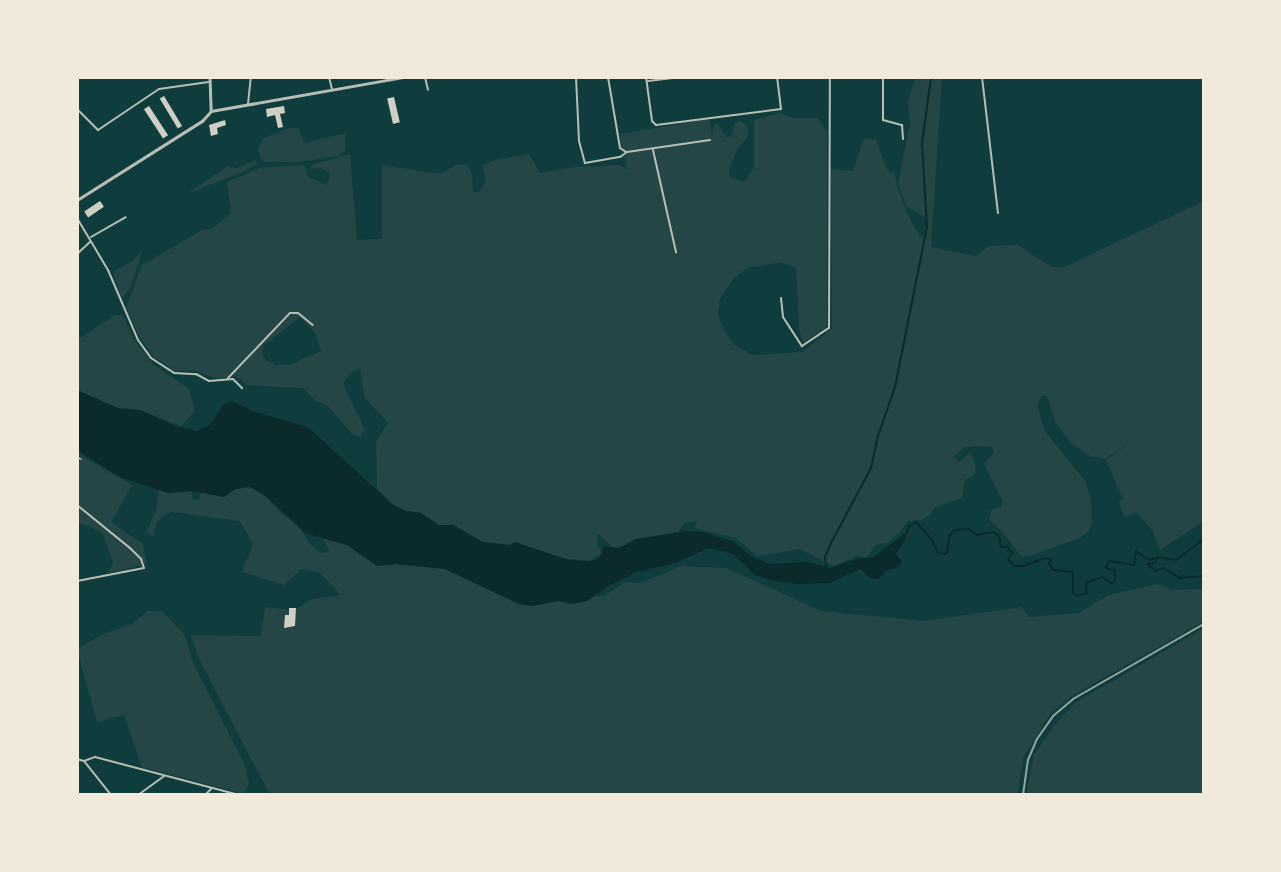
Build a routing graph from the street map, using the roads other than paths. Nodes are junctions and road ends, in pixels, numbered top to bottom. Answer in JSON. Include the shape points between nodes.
{"nodes":[{"id":1,"x":250,"y":77,"type":"edge"},
{"id":2,"x":329,"y":77,"type":"edge"},
{"id":3,"x":366,"y":77,"type":"edge"},
{"id":4,"x":404,"y":77,"type":"edge"},
{"id":5,"x":425,"y":77,"type":"edge"},
{"id":6,"x":576,"y":77,"type":"edge"},
{"id":7,"x":608,"y":77,"type":"edge"},
{"id":8,"x":681,"y":77,"type":"edge"},
{"id":9,"x":777,"y":77,"type":"edge"},
{"id":10,"x":830,"y":77,"type":"edge"},
{"id":11,"x":883,"y":77,"type":"edge"},
{"id":12,"x":982,"y":77,"type":"edge"},
{"id":13,"x":210,"y":79,"type":"edge"},
{"id":14,"x":646,"y":79,"type":"edge"},
{"id":15,"x":366,"y":84,"type":"junction"},
{"id":16,"x":332,"y":89,"type":"junction"},
{"id":17,"x":428,"y":90,"type":"dead end"},
{"id":18,"x":248,"y":104,"type":"junction"},
{"id":19,"x":77,"y":109,"type":"edge"},
{"id":20,"x":211,"y":111,"type":"junction"},
{"id":21,"x":830,"y":114,"type":"junction"},
{"id":22,"x":835,"y":114,"type":"dead end"},
{"id":23,"x":903,"y":139,"type":"dead end"},
{"id":24,"x":710,"y":140,"type":"dead end"},
{"id":25,"x":652,"y":149,"type":"junction"},
{"id":26,"x":627,"y":152,"type":"junction"},
{"id":27,"x":77,"y":200,"type":"edge"},
{"id":28,"x":998,"y":213,"type":"dead end"},
{"id":29,"x":126,"y":217,"type":"dead end"},
{"id":30,"x":77,"y":218,"type":"edge"},
{"id":31,"x":89,"y":238,"type":"junction"},
{"id":32,"x":91,"y":242,"type":"junction"},
{"id":33,"x":676,"y":252,"type":"dead end"},
{"id":34,"x":77,"y":254,"type":"edge"},
{"id":35,"x":780,"y":298,"type":"dead end"},
{"id":36,"x":313,"y":325,"type":"dead end"},
{"id":37,"x":228,"y":378,"type":"junction"},
{"id":38,"x":243,"y":388,"type":"dead end"},
{"id":39,"x":77,"y":505,"type":"edge"},
{"id":40,"x":77,"y":581,"type":"edge"},
{"id":41,"x":77,"y":759,"type":"edge"},
{"id":42,"x":83,"y":761,"type":"junction"},
{"id":43,"x":165,"y":775,"type":"junction"},
{"id":44,"x":212,"y":788,"type":"junction"},
{"id":45,"x":111,"y":795,"type":"edge"},
{"id":46,"x":138,"y":795,"type":"edge"},
{"id":47,"x":205,"y":795,"type":"edge"},
{"id":48,"x":239,"y":795,"type":"edge"}],
"edges":[{"from":1,"to":18,"type":"street"},
{"from":2,"to":16,"type":"street"},
{"from":3,"to":15,"type":"street"},
{"from":4,"to":15,"type":"street"},
{"from":5,"to":17,"type":"street"},
{"from":6,"to":26,"type":"street","via":[[582,161],[620,157]]},
{"from":7,"to":26,"type":"street","via":[[620,148]]},
{"from":8,"to":14,"type":"street"},
{"from":9,"to":14,"type":"street","via":[[780,109],[656,125]]},
{"from":10,"to":21,"type":"street"},
{"from":11,"to":23,"type":"street","via":[[883,120],[902,125]]},
{"from":12,"to":28,"type":"street"},
{"from":13,"to":19,"type":"street","via":[[159,89],[99,130]]},
{"from":13,"to":20,"type":"street"},
{"from":15,"to":16,"type":"street"},
{"from":16,"to":18,"type":"street"},
{"from":18,"to":20,"type":"street"},
{"from":20,"to":27,"type":"street"},
{"from":21,"to":22,"type":"street"},
{"from":21,"to":35,"type":"street","via":[[829,328],[802,346],[783,317]]},
{"from":24,"to":25,"type":"street"},
{"from":25,"to":26,"type":"street"},
{"from":25,"to":33,"type":"street"},
{"from":29,"to":31,"type":"street"},
{"from":30,"to":31,"type":"street"},
{"from":31,"to":32,"type":"street"},
{"from":32,"to":34,"type":"street"},
{"from":32,"to":37,"type":"street","via":[[151,358],[174,373],[197,374],[214,381]]},
{"from":36,"to":37,"type":"street","via":[[298,313],[290,313]]},
{"from":37,"to":38,"type":"street"},
{"from":39,"to":40,"type":"street","via":[[136,553],[144,568]]},
{"from":41,"to":42,"type":"street"},
{"from":42,"to":43,"type":"street","via":[[95,757]]},
{"from":42,"to":45,"type":"street"},
{"from":43,"to":44,"type":"street"},
{"from":43,"to":46,"type":"street"},
{"from":44,"to":47,"type":"street"},
{"from":44,"to":48,"type":"street"}]}
